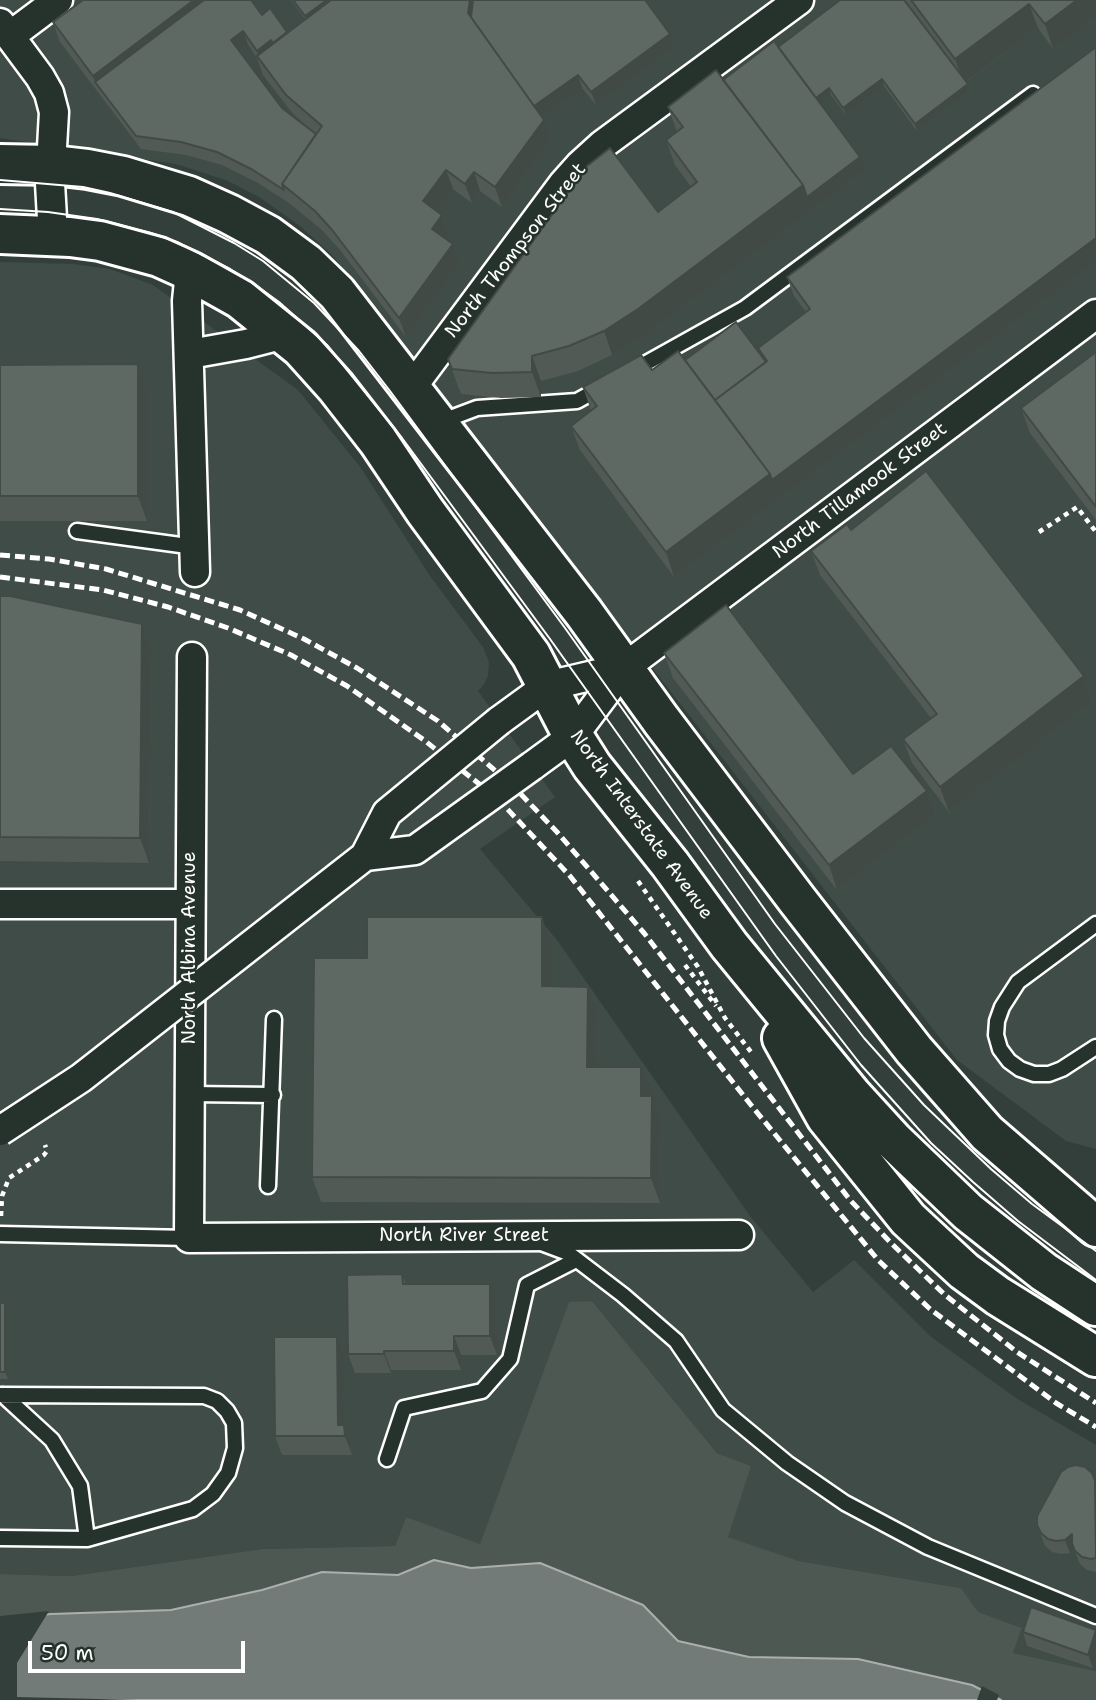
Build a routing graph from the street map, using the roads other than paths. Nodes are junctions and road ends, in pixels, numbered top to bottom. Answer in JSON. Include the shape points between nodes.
{"nodes":[{"id":1,"x":58,"y":0,"type":"edge"},
{"id":2,"x":799,"y":0,"type":"edge"},
{"id":3,"x":5,"y":30,"type":"edge"},
{"id":4,"x":1041,"y":88,"type":"edge"},
{"id":5,"x":0,"y":164,"type":"edge"},
{"id":6,"x":52,"y":165,"type":"junction"},
{"id":7,"x":0,"y":234,"type":"edge"},
{"id":8,"x":53,"y":236,"type":"junction"},
{"id":9,"x":190,"y":271,"type":"junction"},
{"id":10,"x":1096,"y":314,"type":"edge"},
{"id":11,"x":285,"y":334,"type":"junction"},
{"id":12,"x":190,"y":355,"type":"junction"},
{"id":13,"x":412,"y":387,"type":"junction"},
{"id":14,"x":439,"y":423,"type":"junction"},
{"id":15,"x":77,"y":531,"type":"dead end"},
{"id":16,"x":195,"y":560,"type":"joint"},
{"id":17,"x":192,"y":657,"type":"dead end"},
{"id":18,"x":624,"y":668,"type":"junction"},
{"id":19,"x":547,"y":686,"type":"junction"},
{"id":20,"x":573,"y":736,"type":"junction"},
{"id":21,"x":365,"y":856,"type":"junction"},
{"id":22,"x":0,"y":904,"type":"edge"},
{"id":23,"x":190,"y":904,"type":"junction"},
{"id":24,"x":1096,"y":924,"type":"edge"},
{"id":25,"x":729,"y":945,"type":"junction"},
{"id":26,"x":274,"y":1019,"type":"dead end"},
{"id":27,"x":1096,"y":1047,"type":"edge"},
{"id":28,"x":190,"y":1094,"type":"junction"},
{"id":29,"x":273,"y":1095,"type":"junction"},
{"id":30,"x":0,"y":1131,"type":"edge"},
{"id":31,"x":268,"y":1186,"type":"dead end"},
{"id":32,"x":1079,"y":1199,"type":"edge"},
{"id":33,"x":1096,"y":1227,"type":"edge"},
{"id":34,"x":0,"y":1234,"type":"edge"},
{"id":35,"x":739,"y":1235,"type":"dead end"},
{"id":36,"x":524,"y":1236,"type":"junction"},
{"id":37,"x":190,"y":1238,"type":"junction"},
{"id":38,"x":576,"y":1260,"type":"junction"},
{"id":39,"x":1096,"y":1306,"type":"edge"},
{"id":40,"x":1096,"y":1357,"type":"edge"},
{"id":41,"x":1,"y":1395,"type":"edge"},
{"id":42,"x":387,"y":1459,"type":"dead end"},
{"id":43,"x":0,"y":1538,"type":"edge"},
{"id":44,"x":87,"y":1539,"type":"junction"},
{"id":45,"x":1096,"y":1616,"type":"edge"}],
"edges":[{"from":1,"to":3,"type":"street"},
{"from":2,"to":13,"type":"street","name":"North Thompson Street","via":[[580,164]]},
{"from":3,"to":6,"type":"street","via":[[49,93],[54,112]]},
{"from":4,"to":14,"type":"lane","via":[[745,308],[577,401],[477,408]]},
{"from":5,"to":6,"type":"street"},
{"from":6,"to":8,"type":"street"},
{"from":6,"to":13,"type":"street","via":[[152,184],[189,196],[268,235],[337,293]]},
{"from":7,"to":8,"type":"street","name":"North Interstate Avenue"},
{"from":8,"to":9,"type":"street","name":"North Interstate Avenue","via":[[132,249]]},
{"from":9,"to":11,"type":"street","name":"North Interstate Avenue","via":[[240,299]]},
{"from":9,"to":12,"type":"street"},
{"from":10,"to":18,"type":"street","name":"North Tillamook Street"},
{"from":11,"to":12,"type":"street"},
{"from":11,"to":19,"type":"street","name":"North Interstate Avenue","via":[[316,363],[378,441],[531,655]]},
{"from":12,"to":16,"type":"street"},
{"from":13,"to":14,"type":"street"},
{"from":14,"to":18,"type":"street"},
{"from":15,"to":16,"type":"lane"},
{"from":17,"to":23,"type":"street","name":"North Albina Avenue"},
{"from":18,"to":19,"type":"street","name":"North Tillamook Street"},
{"from":18,"to":20,"type":"street","name":"North Tillamook Street"},
{"from":18,"to":32,"type":"street","via":[[922,1060],[987,1133]]},
{"from":19,"to":20,"type":"street","name":"North Interstate Avenue"},
{"from":19,"to":21,"type":"street","name":"North Tillamook Street","bridge":true,"via":[[387,813]]},
{"from":20,"to":21,"type":"street","name":"North Tillamook Street","bridge":true,"via":[[415,850]]},
{"from":20,"to":25,"type":"street","name":"North Interstate Avenue"},
{"from":21,"to":30,"type":"street","name":"North Tillamook Street","bridge":true,"via":[[81,1078]]},
{"from":22,"to":23,"type":"street"},
{"from":23,"to":28,"type":"street","name":"North Albina Avenue"},
{"from":24,"to":27,"type":"lane","via":[[1018,982],[1002,1007],[996,1035],[1009,1061],[1034,1074],[1062,1069]]},
{"from":25,"to":39,"type":"street","name":"North Interstate Avenue","via":[[894,1141],[1005,1243]]},
{"from":25,"to":40,"type":"street","via":[[827,1117],[908,1219],[998,1296]]},
{"from":26,"to":29,"type":"lane"},
{"from":28,"to":29,"type":"lane"},
{"from":28,"to":37,"type":"street","name":"North Albina Avenue"},
{"from":29,"to":31,"type":"lane"},
{"from":32,"to":33,"type":"street"},
{"from":34,"to":37,"type":"lane"},
{"from":35,"to":36,"type":"street","name":"North River Street"},
{"from":36,"to":37,"type":"street","name":"North River Street"},
{"from":36,"to":38,"type":"lane"},
{"from":38,"to":42,"type":"lane","via":[[527,1285],[510,1360],[482,1391],[404,1408]]},
{"from":38,"to":45,"type":"lane","via":[[676,1341],[723,1410],[835,1496],[928,1547]]},
{"from":41,"to":44,"type":"lane","via":[[52,1440],[80,1486]]},
{"from":41,"to":44,"type":"lane","via":[[204,1396],[231,1417],[235,1448],[228,1473],[213,1494],[193,1509]]},
{"from":43,"to":44,"type":"lane"}]}
